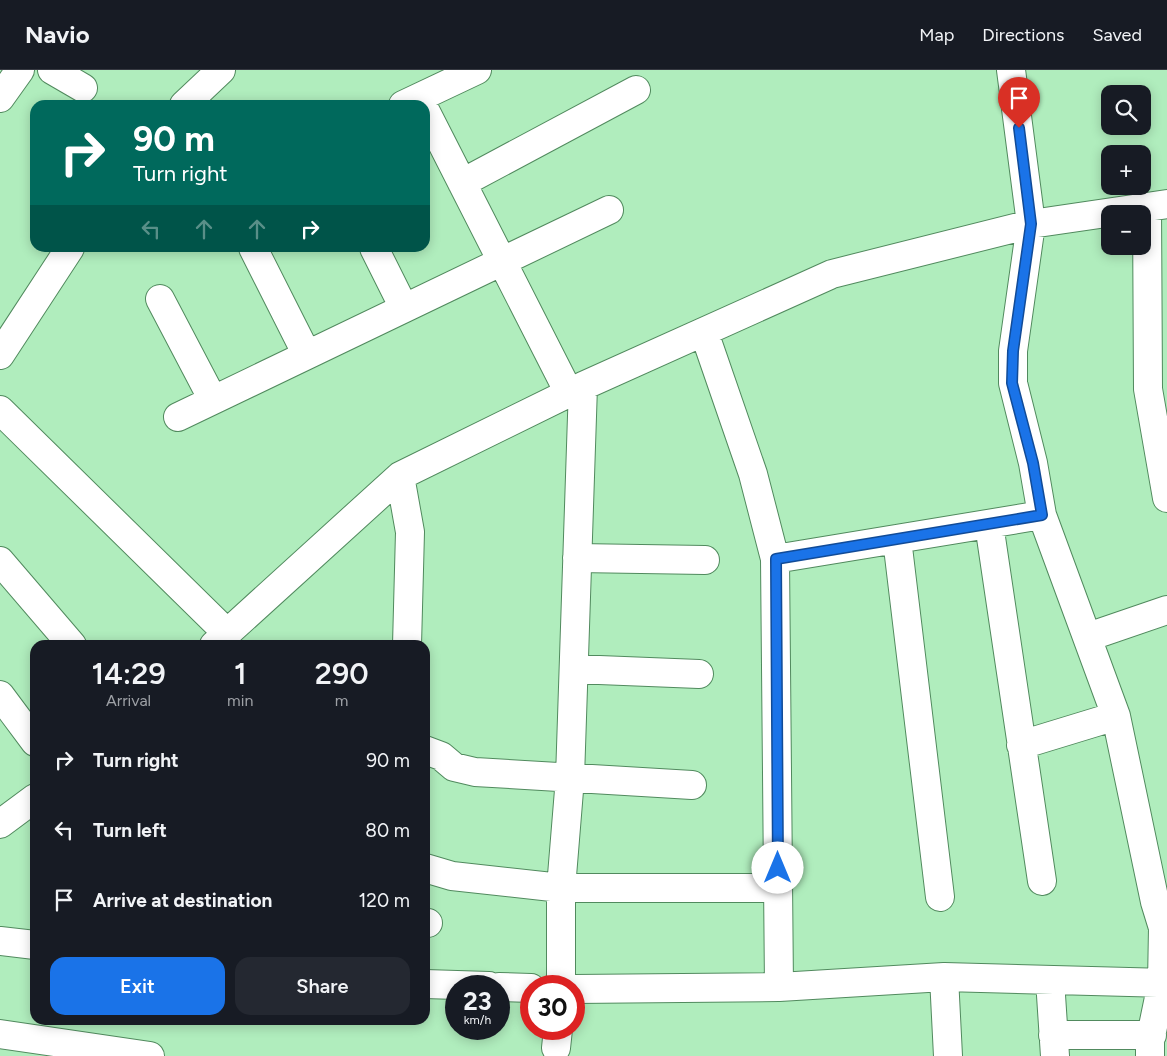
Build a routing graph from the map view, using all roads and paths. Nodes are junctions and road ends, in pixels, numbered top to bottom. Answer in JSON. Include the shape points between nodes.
{"nodes":[{"id":1,"x":20,"y":70,"type":"edge"},
{"id":2,"x":52,"y":70,"type":"edge"},
{"id":3,"x":221,"y":70,"type":"edge"},
{"id":4,"x":477,"y":70,"type":"edge"},
{"id":5,"x":1011,"y":70,"type":"edge"},
{"id":6,"x":83,"y":88,"type":"dead end"},
{"id":7,"x":636,"y":90,"type":"dead end"},
{"id":8,"x":0,"y":98,"type":"edge"},
{"id":9,"x":189,"y":100,"type":"edge"},
{"id":10,"x":424,"y":100,"type":"edge"},
{"id":11,"x":430,"y":127,"type":"edge"},
{"id":12,"x":462,"y":182,"type":"junction"},
{"id":13,"x":1157,"y":205,"type":"edge"},
{"id":14,"x":609,"y":210,"type":"dead end"},
{"id":15,"x":1031,"y":224,"type":"junction"},
{"id":16,"x":67,"y":252,"type":"edge"},
{"id":17,"x":256,"y":252,"type":"edge"},
{"id":18,"x":376,"y":252,"type":"edge"},
{"id":19,"x":502,"y":262,"type":"junction"},
{"id":20,"x":160,"y":298,"type":"dead end"},
{"id":21,"x":404,"y":308,"type":"junction"},
{"id":22,"x":704,"y":332,"type":"junction"},
{"id":23,"x":0,"y":355,"type":"edge"},
{"id":24,"x":307,"y":355,"type":"junction"},
{"id":25,"x":576,"y":390,"type":"junction"},
{"id":26,"x":213,"y":400,"type":"junction"},
{"id":27,"x":0,"y":410,"type":"edge"},
{"id":28,"x":178,"y":417,"type":"dead end"},
{"id":29,"x":400,"y":476,"type":"junction"},
{"id":30,"x":1167,"y":498,"type":"edge"},
{"id":31,"x":1042,"y":515,"type":"junction"},
{"id":32,"x":989,"y":524,"type":"junction"},
{"id":33,"x":897,"y":539,"type":"junction"},
{"id":34,"x":577,"y":558,"type":"junction"},
{"id":35,"x":776,"y":559,"type":"junction"},
{"id":36,"x":705,"y":560,"type":"dead end"},
{"id":37,"x":0,"y":562,"type":"edge"},
{"id":38,"x":1167,"y":610,"type":"edge"},
{"id":39,"x":1088,"y":637,"type":"junction"},
{"id":40,"x":221,"y":639,"type":"edge"},
{"id":41,"x":68,"y":640,"type":"edge"},
{"id":42,"x":407,"y":640,"type":"edge"},
{"id":43,"x":574,"y":669,"type":"junction"},
{"id":44,"x":699,"y":674,"type":"dead end"},
{"id":45,"x":0,"y":695,"type":"edge"},
{"id":46,"x":1116,"y":716,"type":"junction"},
{"id":47,"x":30,"y":735,"type":"edge"},
{"id":48,"x":1022,"y":745,"type":"junction"},
{"id":49,"x":430,"y":752,"type":"edge"},
{"id":50,"x":570,"y":778,"type":"junction"},
{"id":51,"x":692,"y":785,"type":"dead end"},
{"id":52,"x":30,"y":804,"type":"edge"},
{"id":53,"x":16,"y":820,"type":"edge"},
{"id":54,"x":430,"y":869,"type":"edge"},
{"id":55,"x":1042,"y":881,"type":"dead end"},
{"id":56,"x":561,"y":888,"type":"junction"},
{"id":57,"x":778,"y":888,"type":"junction"},
{"id":58,"x":940,"y":897,"type":"dead end"},
{"id":59,"x":0,"y":941,"type":"edge"},
{"id":60,"x":30,"y":944,"type":"edge"},
{"id":61,"x":561,"y":975,"type":"edge"},
{"id":62,"x":944,"y":977,"type":"junction"},
{"id":63,"x":1050,"y":980,"type":"junction"},
{"id":64,"x":1164,"y":983,"type":"edge"},
{"id":65,"x":430,"y":984,"type":"edge"},
{"id":66,"x":445,"y":985,"type":"edge"},
{"id":67,"x":778,"y":987,"type":"junction"},
{"id":68,"x":585,"y":989,"type":"edge"},
{"id":69,"x":0,"y":1034,"type":"edge"},
{"id":70,"x":1054,"y":1046,"type":"edge"},
{"id":71,"x":1151,"y":1046,"type":"edge"},
{"id":72,"x":150,"y":1056,"type":"edge"},
{"id":73,"x":948,"y":1056,"type":"edge"}],
"edges":[{"from":1,"to":8,"type":"street"},
{"from":2,"to":6,"type":"street"},
{"from":3,"to":9,"type":"street"},
{"from":4,"to":10,"type":"street"},
{"from":5,"to":15,"type":"street"},
{"from":7,"to":12,"type":"street"},
{"from":11,"to":12,"type":"street"},
{"from":12,"to":19,"type":"street"},
{"from":13,"to":15,"type":"street"},
{"from":13,"to":30,"type":"street","via":[[1148,389]]},
{"from":14,"to":19,"type":"street"},
{"from":15,"to":22,"type":"street","via":[[832,274]]},
{"from":15,"to":31,"type":"street","via":[[1013,351],[1012,383],[1033,463]]},
{"from":16,"to":23,"type":"street"},
{"from":17,"to":24,"type":"street"},
{"from":18,"to":21,"type":"street"},
{"from":19,"to":21,"type":"street"},
{"from":19,"to":25,"type":"street"},
{"from":20,"to":26,"type":"street"},
{"from":21,"to":24,"type":"street"},
{"from":22,"to":25,"type":"street"},
{"from":22,"to":35,"type":"street","via":[[753,474]]},
{"from":24,"to":26,"type":"street"},
{"from":25,"to":29,"type":"street"},
{"from":25,"to":34,"type":"street"},
{"from":26,"to":28,"type":"street"},
{"from":27,"to":40,"type":"street"},
{"from":29,"to":40,"type":"street"},
{"from":29,"to":42,"type":"street","via":[[410,532]]},
{"from":31,"to":32,"type":"street"},
{"from":31,"to":39,"type":"street"},
{"from":32,"to":33,"type":"street"},
{"from":32,"to":48,"type":"street"},
{"from":33,"to":35,"type":"street"},
{"from":33,"to":58,"type":"street"},
{"from":34,"to":36,"type":"street"},
{"from":34,"to":43,"type":"street"},
{"from":35,"to":57,"type":"street"},
{"from":37,"to":41,"type":"street"},
{"from":38,"to":39,"type":"street"},
{"from":39,"to":46,"type":"street"},
{"from":43,"to":44,"type":"street"},
{"from":43,"to":50,"type":"street"},
{"from":45,"to":47,"type":"street"},
{"from":46,"to":48,"type":"street"},
{"from":46,"to":64,"type":"street","via":[[1154,902],[1163,928]]},
{"from":48,"to":55,"type":"street"},
{"from":49,"to":50,"type":"street","via":[[454,767],[475,772]]},
{"from":50,"to":51,"type":"street"},
{"from":50,"to":56,"type":"street"},
{"from":52,"to":53,"type":"street"},
{"from":54,"to":56,"type":"street","via":[[452,876]]},
{"from":56,"to":57,"type":"street"},
{"from":56,"to":61,"type":"street"},
{"from":57,"to":67,"type":"street"},
{"from":59,"to":60,"type":"street"},
{"from":62,"to":63,"type":"street"},
{"from":62,"to":67,"type":"street"},
{"from":62,"to":73,"type":"street"},
{"from":63,"to":64,"type":"street"},
{"from":63,"to":70,"type":"street"},
{"from":64,"to":71,"type":"street"},
{"from":65,"to":66,"type":"street"},
{"from":67,"to":68,"type":"street"},
{"from":69,"to":72,"type":"street"},
{"from":70,"to":71,"type":"street"}]}
